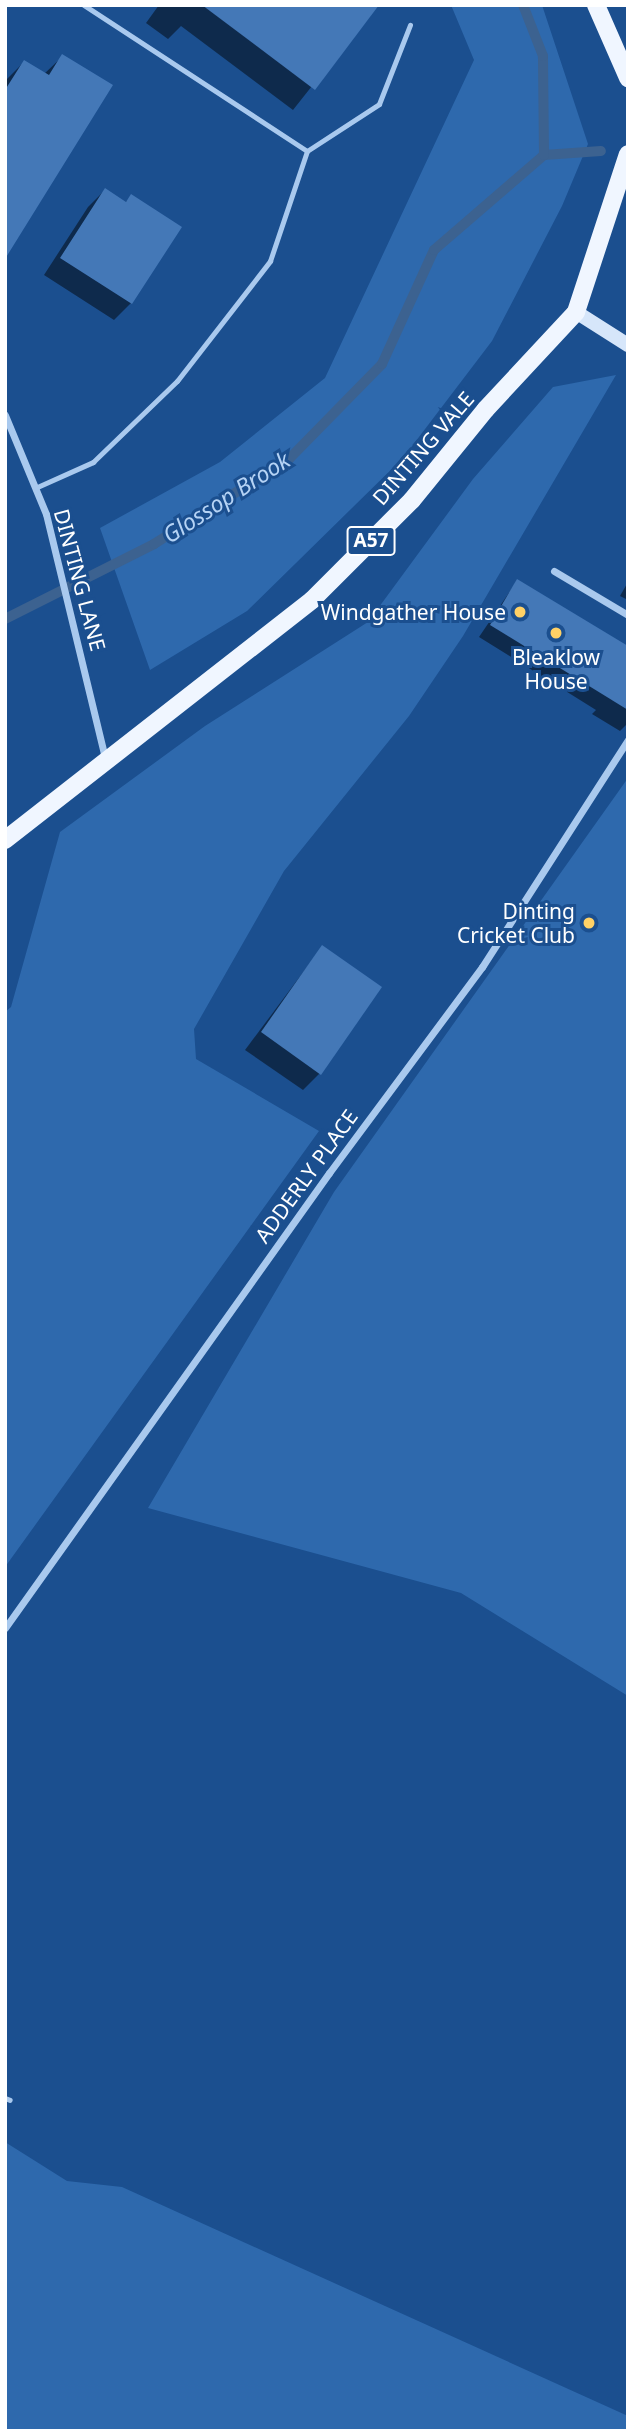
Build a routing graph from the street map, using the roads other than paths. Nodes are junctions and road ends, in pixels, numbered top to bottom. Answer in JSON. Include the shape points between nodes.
{"nodes":[{"id":1,"x":84,"y":5,"type":"edge"},
{"id":2,"x":596,"y":5,"type":"edge"},
{"id":3,"x":410,"y":25,"type":"dead end"},
{"id":4,"x":628,"y":78,"type":"edge"},
{"id":5,"x":307,"y":151,"type":"junction"},
{"id":6,"x":628,"y":154,"type":"edge"},
{"id":7,"x":576,"y":312,"type":"junction"},
{"id":8,"x":628,"y":345,"type":"edge"},
{"id":9,"x":5,"y":415,"type":"edge"},
{"id":10,"x":14,"y":430,"type":"junction"},
{"id":11,"x":5,"y":434,"type":"edge"},
{"id":12,"x":36,"y":488,"type":"junction"},
{"id":13,"x":554,"y":571,"type":"dead end"},
{"id":14,"x":628,"y":615,"type":"edge"},
{"id":15,"x":628,"y":740,"type":"edge"},
{"id":16,"x":105,"y":758,"type":"junction"},
{"id":17,"x":5,"y":840,"type":"edge"},
{"id":18,"x":5,"y":1628,"type":"edge"}],
"edges":[{"from":1,"to":5,"type":"lane"},
{"from":2,"to":4,"type":"main road"},
{"from":3,"to":5,"type":"lane","via":[[379,104]]},
{"from":5,"to":12,"type":"lane","via":[[270,261],[177,381],[93,462]]},
{"from":6,"to":7,"type":"main road","name":"DINTING VALE","number":"A57"},
{"from":7,"to":8,"type":"street"},
{"from":7,"to":16,"type":"main road","name":"DINTING VALE","number":"A57","via":[[486,409],[412,500],[312,600]]},
{"from":9,"to":10,"type":"street","name":"DINTING LANE"},
{"from":10,"to":11,"type":"lane"},
{"from":10,"to":12,"type":"street","name":"DINTING LANE"},
{"from":12,"to":16,"type":"street","name":"DINTING LANE","via":[[78,638]]},
{"from":13,"to":14,"type":"street"},
{"from":15,"to":18,"type":"street","name":"ADDERLY PLACE","via":[[482,967],[329,1173]]},
{"from":16,"to":17,"type":"main road","name":"DINTING VALE","number":"A57"}]}
